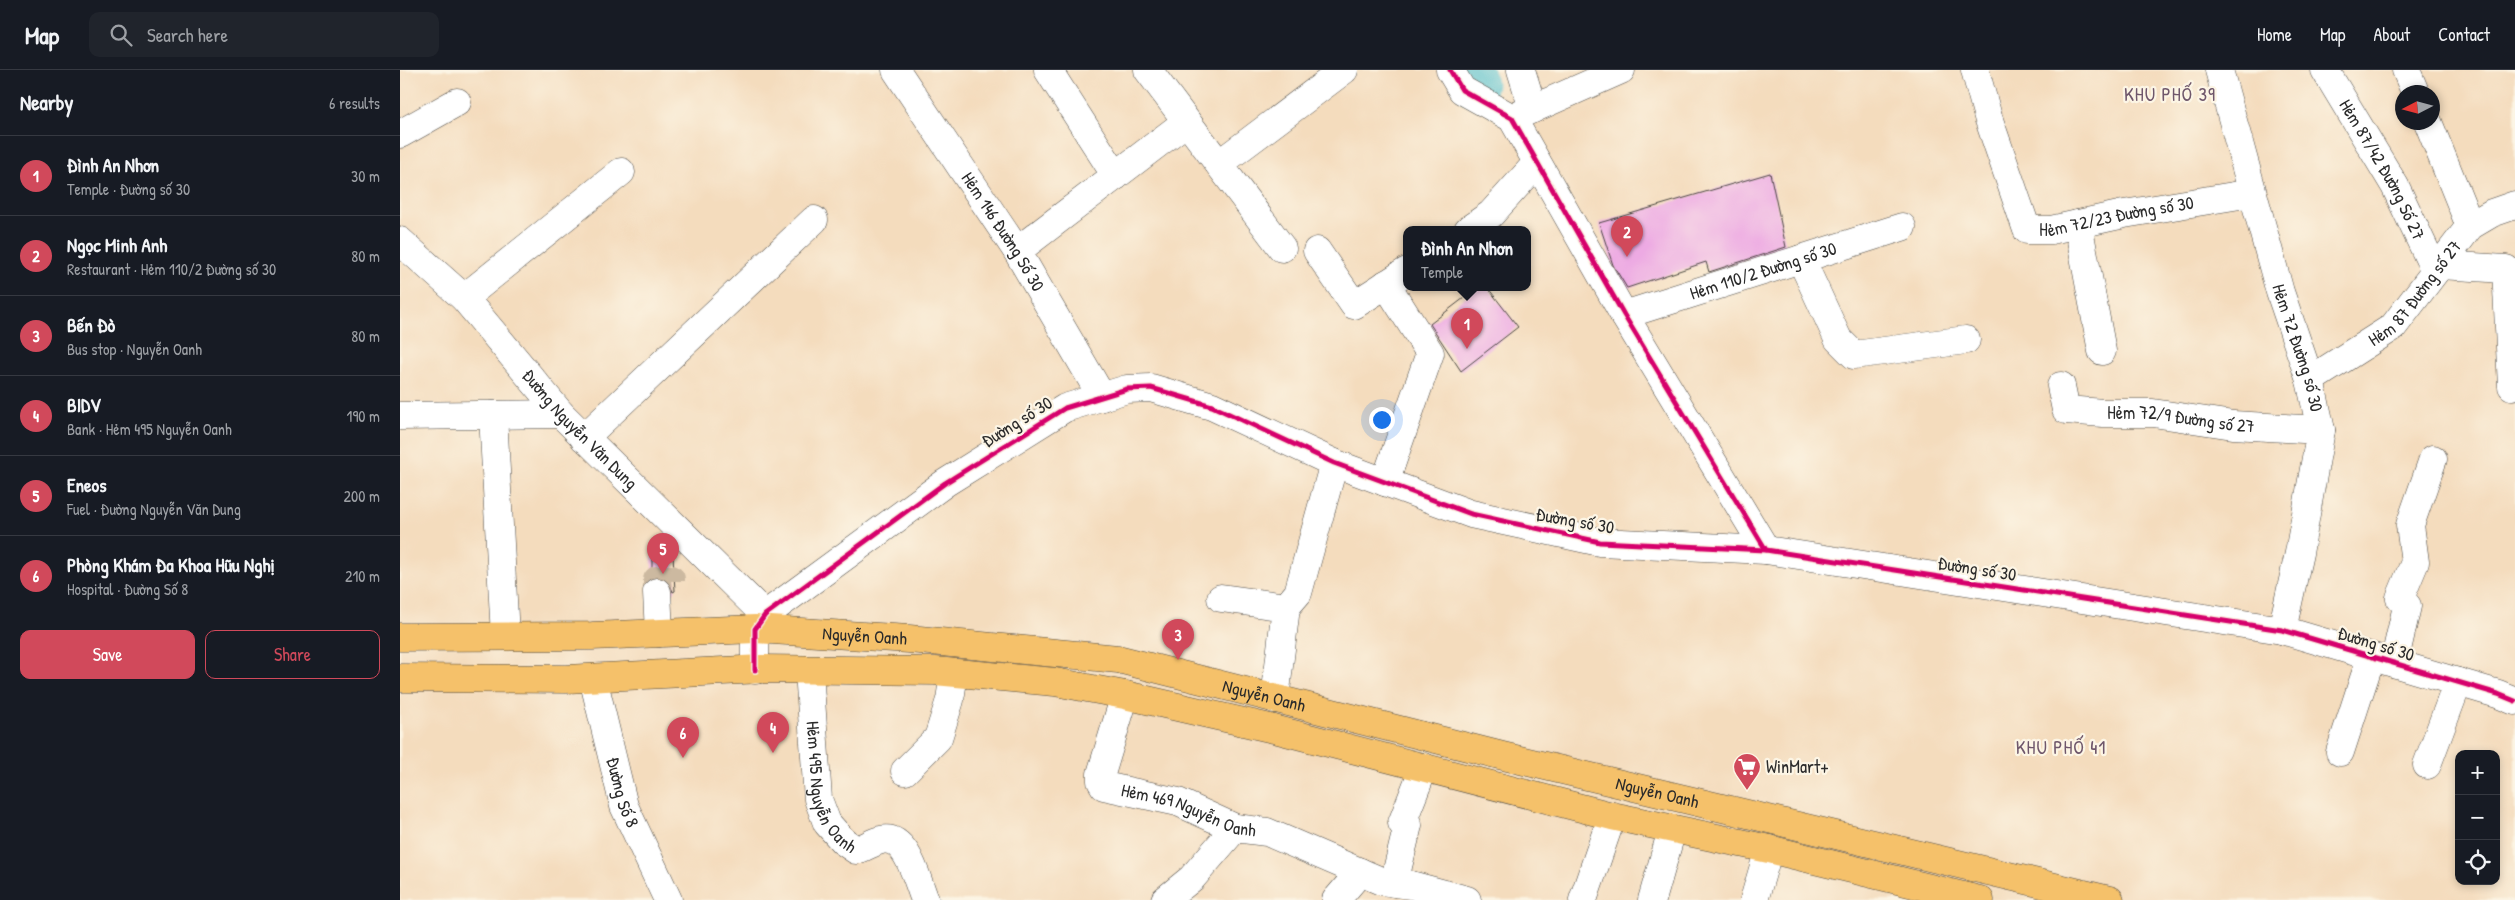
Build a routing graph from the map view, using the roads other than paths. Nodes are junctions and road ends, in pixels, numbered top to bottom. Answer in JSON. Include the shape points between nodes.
{"nodes":[{"id":1,"x":896,"y":70,"type":"edge"},
{"id":2,"x":1048,"y":70,"type":"edge"},
{"id":3,"x":1148,"y":70,"type":"edge"},
{"id":4,"x":1344,"y":70,"type":"edge"},
{"id":5,"x":1450,"y":70,"type":"edge"},
{"id":6,"x":1521,"y":70,"type":"edge"},
{"id":7,"x":1621,"y":70,"type":"edge"},
{"id":8,"x":1975,"y":70,"type":"edge"},
{"id":9,"x":2219,"y":70,"type":"edge"},
{"id":10,"x":2325,"y":70,"type":"edge"},
{"id":11,"x":2406,"y":70,"type":"edge"},
{"id":12,"x":2412,"y":85,"type":"edge"},
{"id":13,"x":457,"y":102,"type":"dead end"},
{"id":14,"x":1522,"y":114,"type":"junction"},
{"id":15,"x":1186,"y":122,"type":"junction"},
{"id":16,"x":2431,"y":130,"type":"edge"},
{"id":17,"x":400,"y":134,"type":"edge"},
{"id":18,"x":1537,"y":163,"type":"junction"},
{"id":19,"x":1219,"y":164,"type":"junction"},
{"id":20,"x":622,"y":172,"type":"dead end"},
{"id":21,"x":1116,"y":176,"type":"junction"},
{"id":22,"x":2252,"y":193,"type":"junction"},
{"id":23,"x":2515,"y":205,"type":"edge"},
{"id":24,"x":814,"y":220,"type":"dead end"},
{"id":25,"x":2078,"y":224,"type":"junction"},
{"id":26,"x":1474,"y":226,"type":"edge"},
{"id":27,"x":2470,"y":226,"type":"junction"},
{"id":28,"x":1902,"y":227,"type":"dead end"},
{"id":29,"x":400,"y":241,"type":"edge"},
{"id":30,"x":1282,"y":248,"type":"dead end"},
{"id":31,"x":1018,"y":251,"type":"junction"},
{"id":32,"x":1317,"y":251,"type":"dead end"},
{"id":33,"x":1801,"y":259,"type":"junction"},
{"id":34,"x":2437,"y":268,"type":"junction"},
{"id":35,"x":1397,"y":278,"type":"edge"},
{"id":36,"x":464,"y":298,"type":"junction"},
{"id":37,"x":1624,"y":315,"type":"junction"},
{"id":38,"x":1966,"y":340,"type":"dead end"},
{"id":39,"x":2102,"y":351,"type":"dead end"},
{"id":40,"x":2310,"y":380,"type":"junction"},
{"id":41,"x":2061,"y":386,"type":"dead end"},
{"id":42,"x":2512,"y":386,"type":"dead end"},
{"id":43,"x":1102,"y":397,"type":"junction"},
{"id":44,"x":561,"y":414,"type":"junction"},
{"id":45,"x":493,"y":415,"type":"junction"},
{"id":46,"x":400,"y":416,"type":"edge"},
{"id":47,"x":2321,"y":430,"type":"junction"},
{"id":48,"x":584,"y":438,"type":"junction"},
{"id":49,"x":2433,"y":458,"type":"dead end"},
{"id":50,"x":1334,"y":463,"type":"junction"},
{"id":51,"x":1385,"y":482,"type":"junction"},
{"id":52,"x":1766,"y":550,"type":"junction"},
{"id":53,"x":664,"y":592,"type":"tunnel mouth"},
{"id":54,"x":1221,"y":598,"type":"dead end"},
{"id":55,"x":1286,"y":607,"type":"junction"},
{"id":56,"x":760,"y":622,"type":"junction"},
{"id":57,"x":2282,"y":630,"type":"junction"},
{"id":58,"x":666,"y":633,"type":"junction"},
{"id":59,"x":505,"y":636,"type":"junction"},
{"id":60,"x":592,"y":636,"type":"junction"},
{"id":61,"x":400,"y":637,"type":"edge"},
{"id":62,"x":2382,"y":660,"type":"junction"},
{"id":63,"x":755,"y":670,"type":"junction"},
{"id":64,"x":808,"y":671,"type":"junction"},
{"id":65,"x":954,"y":673,"type":"junction"},
{"id":66,"x":400,"y":678,"type":"edge"},
{"id":67,"x":593,"y":678,"type":"junction"},
{"id":68,"x":2458,"y":682,"type":"junction"},
{"id":69,"x":1125,"y":695,"type":"junction"},
{"id":70,"x":1275,"y":699,"type":"junction"},
{"id":71,"x":2515,"y":701,"type":"edge"},
{"id":72,"x":2340,"y":752,"type":"dead end"},
{"id":73,"x":2427,"y":765,"type":"dead end"},
{"id":74,"x":1424,"y":767,"type":"junction"},
{"id":75,"x":905,"y":771,"type":"dead end"},
{"id":76,"x":1612,"y":816,"type":"junction"},
{"id":77,"x":1235,"y":828,"type":"junction"},
{"id":78,"x":1672,"y":830,"type":"junction"},
{"id":79,"x":1769,"y":849,"type":"junction"},
{"id":80,"x":1360,"y":872,"type":"junction"},
{"id":81,"x":1402,"y":884,"type":"junction"},
{"id":82,"x":668,"y":900,"type":"edge"},
{"id":83,"x":925,"y":900,"type":"edge"},
{"id":84,"x":1165,"y":900,"type":"edge"},
{"id":85,"x":1336,"y":900,"type":"edge"},
{"id":86,"x":1467,"y":900,"type":"edge"},
{"id":87,"x":1583,"y":900,"type":"edge"},
{"id":88,"x":1652,"y":900,"type":"edge"},
{"id":89,"x":1754,"y":900,"type":"edge"},
{"id":90,"x":1980,"y":900,"type":"edge"},
{"id":91,"x":2110,"y":900,"type":"edge"}],
"edges":[{"from":1,"to":31,"type":"street","name":"Hẻm 146 Đường Số 30"},
{"from":2,"to":21,"type":"street"},
{"from":3,"to":15,"type":"street"},
{"from":4,"to":19,"type":"street"},
{"from":5,"to":14,"type":"street","via":[[1462,90]]},
{"from":6,"to":14,"type":"street"},
{"from":7,"to":14,"type":"street"},
{"from":8,"to":25,"type":"street","name":"Hẻm 72/23 Đường số 30","via":[[2027,230],[2051,230]]},
{"from":9,"to":22,"type":"street","name":"Hẻm 72 Đường số 30"},
{"from":10,"to":34,"type":"street","name":"Hẻm 87/42 Đường Số 27","via":[[2395,186]]},
{"from":11,"to":12,"type":"street"},
{"from":13,"to":17,"type":"street"},
{"from":14,"to":18,"type":"street"},
{"from":15,"to":19,"type":"street"},
{"from":15,"to":21,"type":"street"},
{"from":16,"to":27,"type":"street"},
{"from":18,"to":26,"type":"street","via":[[1491,214]]},
{"from":18,"to":37,"type":"street"},
{"from":19,"to":30,"type":"street"},
{"from":20,"to":36,"type":"street"},
{"from":21,"to":31,"type":"street"},
{"from":22,"to":25,"type":"street","name":"Hẻm 72/23 Đường số 30"},
{"from":22,"to":40,"type":"street","name":"Hẻm 72 Đường số 30","via":[[2280,292]]},
{"from":23,"to":27,"type":"street","name":"Hẻm 87 Đường số 27"},
{"from":24,"to":48,"type":"street"},
{"from":25,"to":39,"type":"street"},
{"from":27,"to":34,"type":"street","name":"Hẻm 87 Đường số 27"},
{"from":28,"to":33,"type":"street","name":"Hẻm 110/2 Đường số 30"},
{"from":29,"to":36,"type":"street","name":"Đường Nguyễn Văn Dung"},
{"from":31,"to":43,"type":"street","name":"Hẻm 146 Đường Số 30"},
{"from":32,"to":35,"type":"street","via":[[1354,305]]},
{"from":33,"to":37,"type":"street","name":"Hẻm 110/2 Đường số 30"},
{"from":33,"to":38,"type":"street","via":[[1838,339],[1854,355]]},
{"from":34,"to":40,"type":"street","name":"Hẻm 87 Đường số 27","via":[[2393,327]]},
{"from":34,"to":42,"type":"street","via":[[2506,269]]},
{"from":35,"to":51,"type":"street","via":[[1430,353]]},
{"from":36,"to":44,"type":"street","name":"Đường Nguyễn Văn Dung"},
{"from":37,"to":52,"type":"street"},
{"from":40,"to":47,"type":"street","name":"Hẻm 72 Đường số 30"},
{"from":41,"to":47,"type":"street","name":"Hẻm 72/9 Đường số 27","via":[[2066,410],[2153,413],[2233,425]]},
{"from":43,"to":50,"type":"street","name":"Đường số 30","via":[[1127,389],[1151,388],[1212,406]]},
{"from":43,"to":56,"type":"street","name":"Đường số 30","via":[[1065,408],[945,483]]},
{"from":44,"to":45,"type":"street"},
{"from":44,"to":48,"type":"street","name":"Đường Nguyễn Văn Dung"},
{"from":45,"to":46,"type":"street"},
{"from":45,"to":59,"type":"street"},
{"from":47,"to":57,"type":"street","name":"Hẻm 72 Đường số 30"},
{"from":48,"to":56,"type":"street","name":"Đường Nguyễn Văn Dung"},
{"from":49,"to":62,"type":"street","via":[[2410,525],[2416,562],[2400,598],[2407,606]]},
{"from":50,"to":51,"type":"street","name":"Đường số 30"},
{"from":50,"to":55,"type":"street","via":[[1298,592]]},
{"from":51,"to":52,"type":"street","name":"Đường số 30","via":[[1471,514],[1600,542]]},
{"from":52,"to":57,"type":"street","name":"Đường số 30"},
{"from":53,"to":58,"type":"street"},
{"from":54,"to":55,"type":"street"},
{"from":55,"to":70,"type":"street"},
{"from":56,"to":58,"type":"main road","name":"Nguyễn Oanh"},
{"from":56,"to":63,"type":"street"},
{"from":56,"to":70,"type":"main road","name":"Nguyễn Oanh","via":[[1118,659]]},
{"from":57,"to":62,"type":"street","name":"Đường số 30"},
{"from":58,"to":60,"type":"main road","name":"Nguyễn Oanh"},
{"from":59,"to":60,"type":"main road","name":"Nguyễn Oanh"},
{"from":59,"to":61,"type":"main road","name":"Nguyễn Oanh"},
{"from":60,"to":67,"type":"main road"},
{"from":62,"to":68,"type":"street","name":"Đường số 30"},
{"from":62,"to":72,"type":"street"},
{"from":63,"to":64,"type":"main road","name":"Nguyễn Oanh"},
{"from":63,"to":67,"type":"main road","name":"Nguyễn Oanh"},
{"from":64,"to":65,"type":"main road","name":"Nguyễn Oanh"},
{"from":64,"to":83,"type":"street","name":"Hẻm 495 Nguyễn Oanh","via":[[818,799],[826,823],[842,841],[856,850],[881,839],[894,839],[903,847]]},
{"from":65,"to":69,"type":"main road","name":"Nguyễn Oanh","via":[[1055,682]]},
{"from":65,"to":75,"type":"street","via":[[950,700],[938,738]]},
{"from":66,"to":67,"type":"main road","name":"Nguyễn Oanh"},
{"from":67,"to":82,"type":"street","name":"Đường Số 8","via":[[624,806]]},
{"from":68,"to":71,"type":"street","name":"Đường số 30"},
{"from":68,"to":73,"type":"street"},
{"from":69,"to":74,"type":"main road","name":"Nguyễn Oanh"},
{"from":69,"to":77,"type":"street","name":"Hẻm 469 Nguyễn Oanh","via":[[1101,774],[1100,781],[1104,786],[1178,802]]},
{"from":70,"to":91,"type":"main road","name":"Nguyễn Oanh"},
{"from":74,"to":76,"type":"main road","name":"Nguyễn Oanh"},
{"from":74,"to":81,"type":"street","via":[[1402,823],[1408,825]]},
{"from":76,"to":78,"type":"main road","name":"Nguyễn Oanh"},
{"from":76,"to":87,"type":"street"},
{"from":77,"to":80,"type":"street","name":"Hẻm 469 Nguyễn Oanh","via":[[1267,832]]},
{"from":77,"to":84,"type":"street","via":[[1192,878]]},
{"from":78,"to":79,"type":"main road","name":"Nguyễn Oanh"},
{"from":78,"to":88,"type":"street"},
{"from":79,"to":89,"type":"street"},
{"from":79,"to":90,"type":"main road","name":"Nguyễn Oanh"},
{"from":80,"to":81,"type":"street","name":"Hẻm 469 Nguyễn Oanh"},
{"from":80,"to":85,"type":"street"},
{"from":81,"to":86,"type":"street","name":"Hẻm 469 Nguyễn Oanh"}]}
